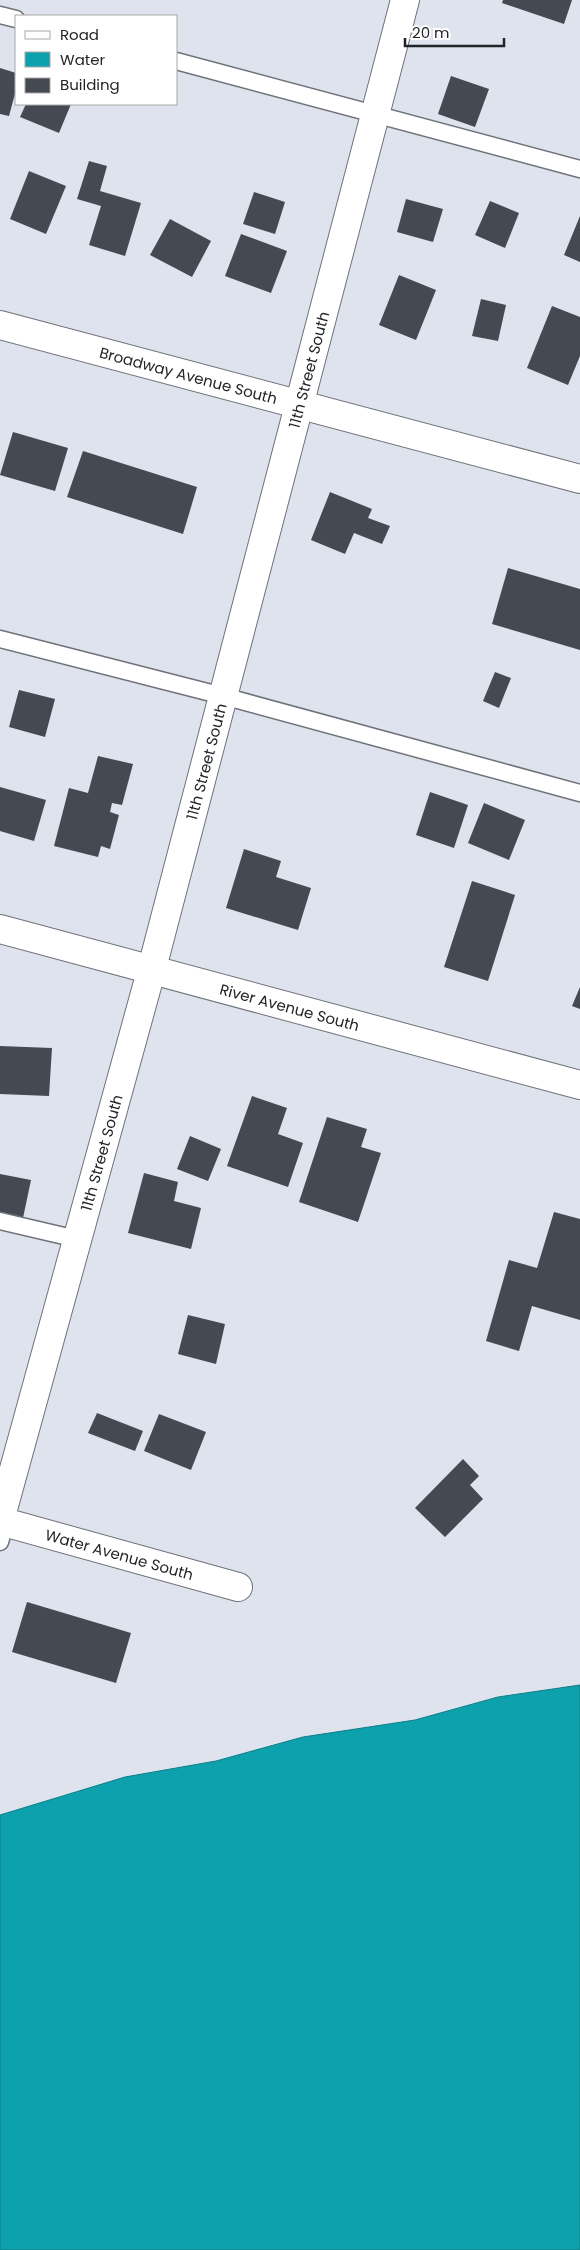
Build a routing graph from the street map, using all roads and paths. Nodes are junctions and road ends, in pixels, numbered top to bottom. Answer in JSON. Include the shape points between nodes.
{"nodes":[{"id":1,"x":406,"y":0,"type":"edge"},
{"id":2,"x":0,"y":14,"type":"edge"},
{"id":3,"x":15,"y":19,"type":"edge"},
{"id":4,"x":178,"y":62,"type":"edge"},
{"id":5,"x":375,"y":114,"type":"junction"},
{"id":6,"x":580,"y":169,"type":"edge"},
{"id":7,"x":0,"y":325,"type":"edge"},
{"id":8,"x":300,"y":404,"type":"junction"},
{"id":9,"x":580,"y":479,"type":"edge"},
{"id":10,"x":0,"y":639,"type":"edge"},
{"id":11,"x":223,"y":696,"type":"junction"},
{"id":12,"x":580,"y":793,"type":"edge"},
{"id":13,"x":0,"y":928,"type":"edge"},
{"id":14,"x":152,"y":968,"type":"junction"},
{"id":15,"x":580,"y":1085,"type":"edge"},
{"id":16,"x":0,"y":1221,"type":"edge"},
{"id":17,"x":77,"y":1240,"type":"junction"},
{"id":18,"x":2,"y":1526,"type":"edge"},
{"id":19,"x":238,"y":1586,"type":"dead end"}],
"edges":[{"from":1,"to":5,"type":"street","name":"11th Street South"},
{"from":2,"to":3,"type":"lane"},
{"from":4,"to":5,"type":"lane"},
{"from":5,"to":6,"type":"lane"},
{"from":5,"to":8,"type":"street","name":"11th Street South"},
{"from":7,"to":8,"type":"street","name":"Broadway Avenue South"},
{"from":8,"to":9,"type":"street","name":"Broadway Avenue South"},
{"from":8,"to":11,"type":"street","name":"11th Street South"},
{"from":10,"to":11,"type":"lane"},
{"from":11,"to":12,"type":"lane"},
{"from":11,"to":14,"type":"street","name":"11th Street South"},
{"from":13,"to":14,"type":"street","name":"River Avenue South"},
{"from":14,"to":15,"type":"street","name":"River Avenue South"},
{"from":14,"to":17,"type":"street","name":"11th Street South"},
{"from":16,"to":17,"type":"lane"},
{"from":17,"to":18,"type":"street","name":"11th Street South"},
{"from":18,"to":19,"type":"street","name":"Water Avenue South"}]}
